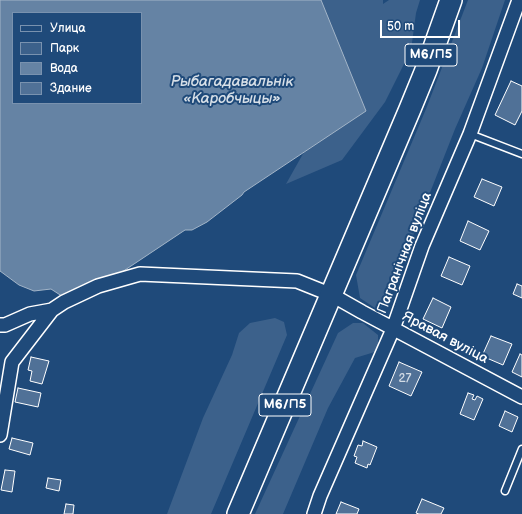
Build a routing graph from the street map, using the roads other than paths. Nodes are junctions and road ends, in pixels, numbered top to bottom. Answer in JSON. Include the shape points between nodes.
{"nodes":[{"id":1,"x":451,"y":0,"type":"edge"},
{"id":2,"x":519,"y":0,"type":"edge"},
{"id":3,"x":470,"y":134,"type":"junction"},
{"id":4,"x":522,"y":154,"type":"edge"},
{"id":5,"x":332,"y":295,"type":"junction"},
{"id":6,"x":52,"y":310,"type":"junction"},
{"id":7,"x":0,"y":326,"type":"edge"},
{"id":8,"x":393,"y":329,"type":"junction"},
{"id":9,"x":522,"y":396,"type":"edge"},
{"id":10,"x":0,"y":435,"type":"edge"},
{"id":11,"x":522,"y":449,"type":"edge"},
{"id":12,"x":505,"y":491,"type":"dead end"},
{"id":13,"x":238,"y":514,"type":"edge"},
{"id":14,"x":314,"y":514,"type":"edge"}],
"edges":[{"from":1,"to":5,"type":"main road","number":"М6/П5","via":[[426,70]]},
{"from":2,"to":3,"type":"street","name":"Пагранічная вуліца"},
{"from":3,"to":4,"type":"lane"},
{"from":3,"to":8,"type":"street","name":"Пагранічная вуліца","via":[[422,246]]},
{"from":5,"to":6,"type":"street","name":"Яравая вуліца","via":[[297,281],[140,274],[98,286]]},
{"from":5,"to":8,"type":"street","name":"Яравая вуліца"},
{"from":5,"to":13,"type":"main road","number":"М6/П5"},
{"from":6,"to":7,"type":"street","via":[[30,314]]},
{"from":6,"to":10,"type":"street","via":[[12,362]]},
{"from":8,"to":9,"type":"street","name":"Яравая вуліца"},
{"from":8,"to":14,"type":"street","name":"Пагранічная вуліца"},
{"from":11,"to":12,"type":"lane"}]}
